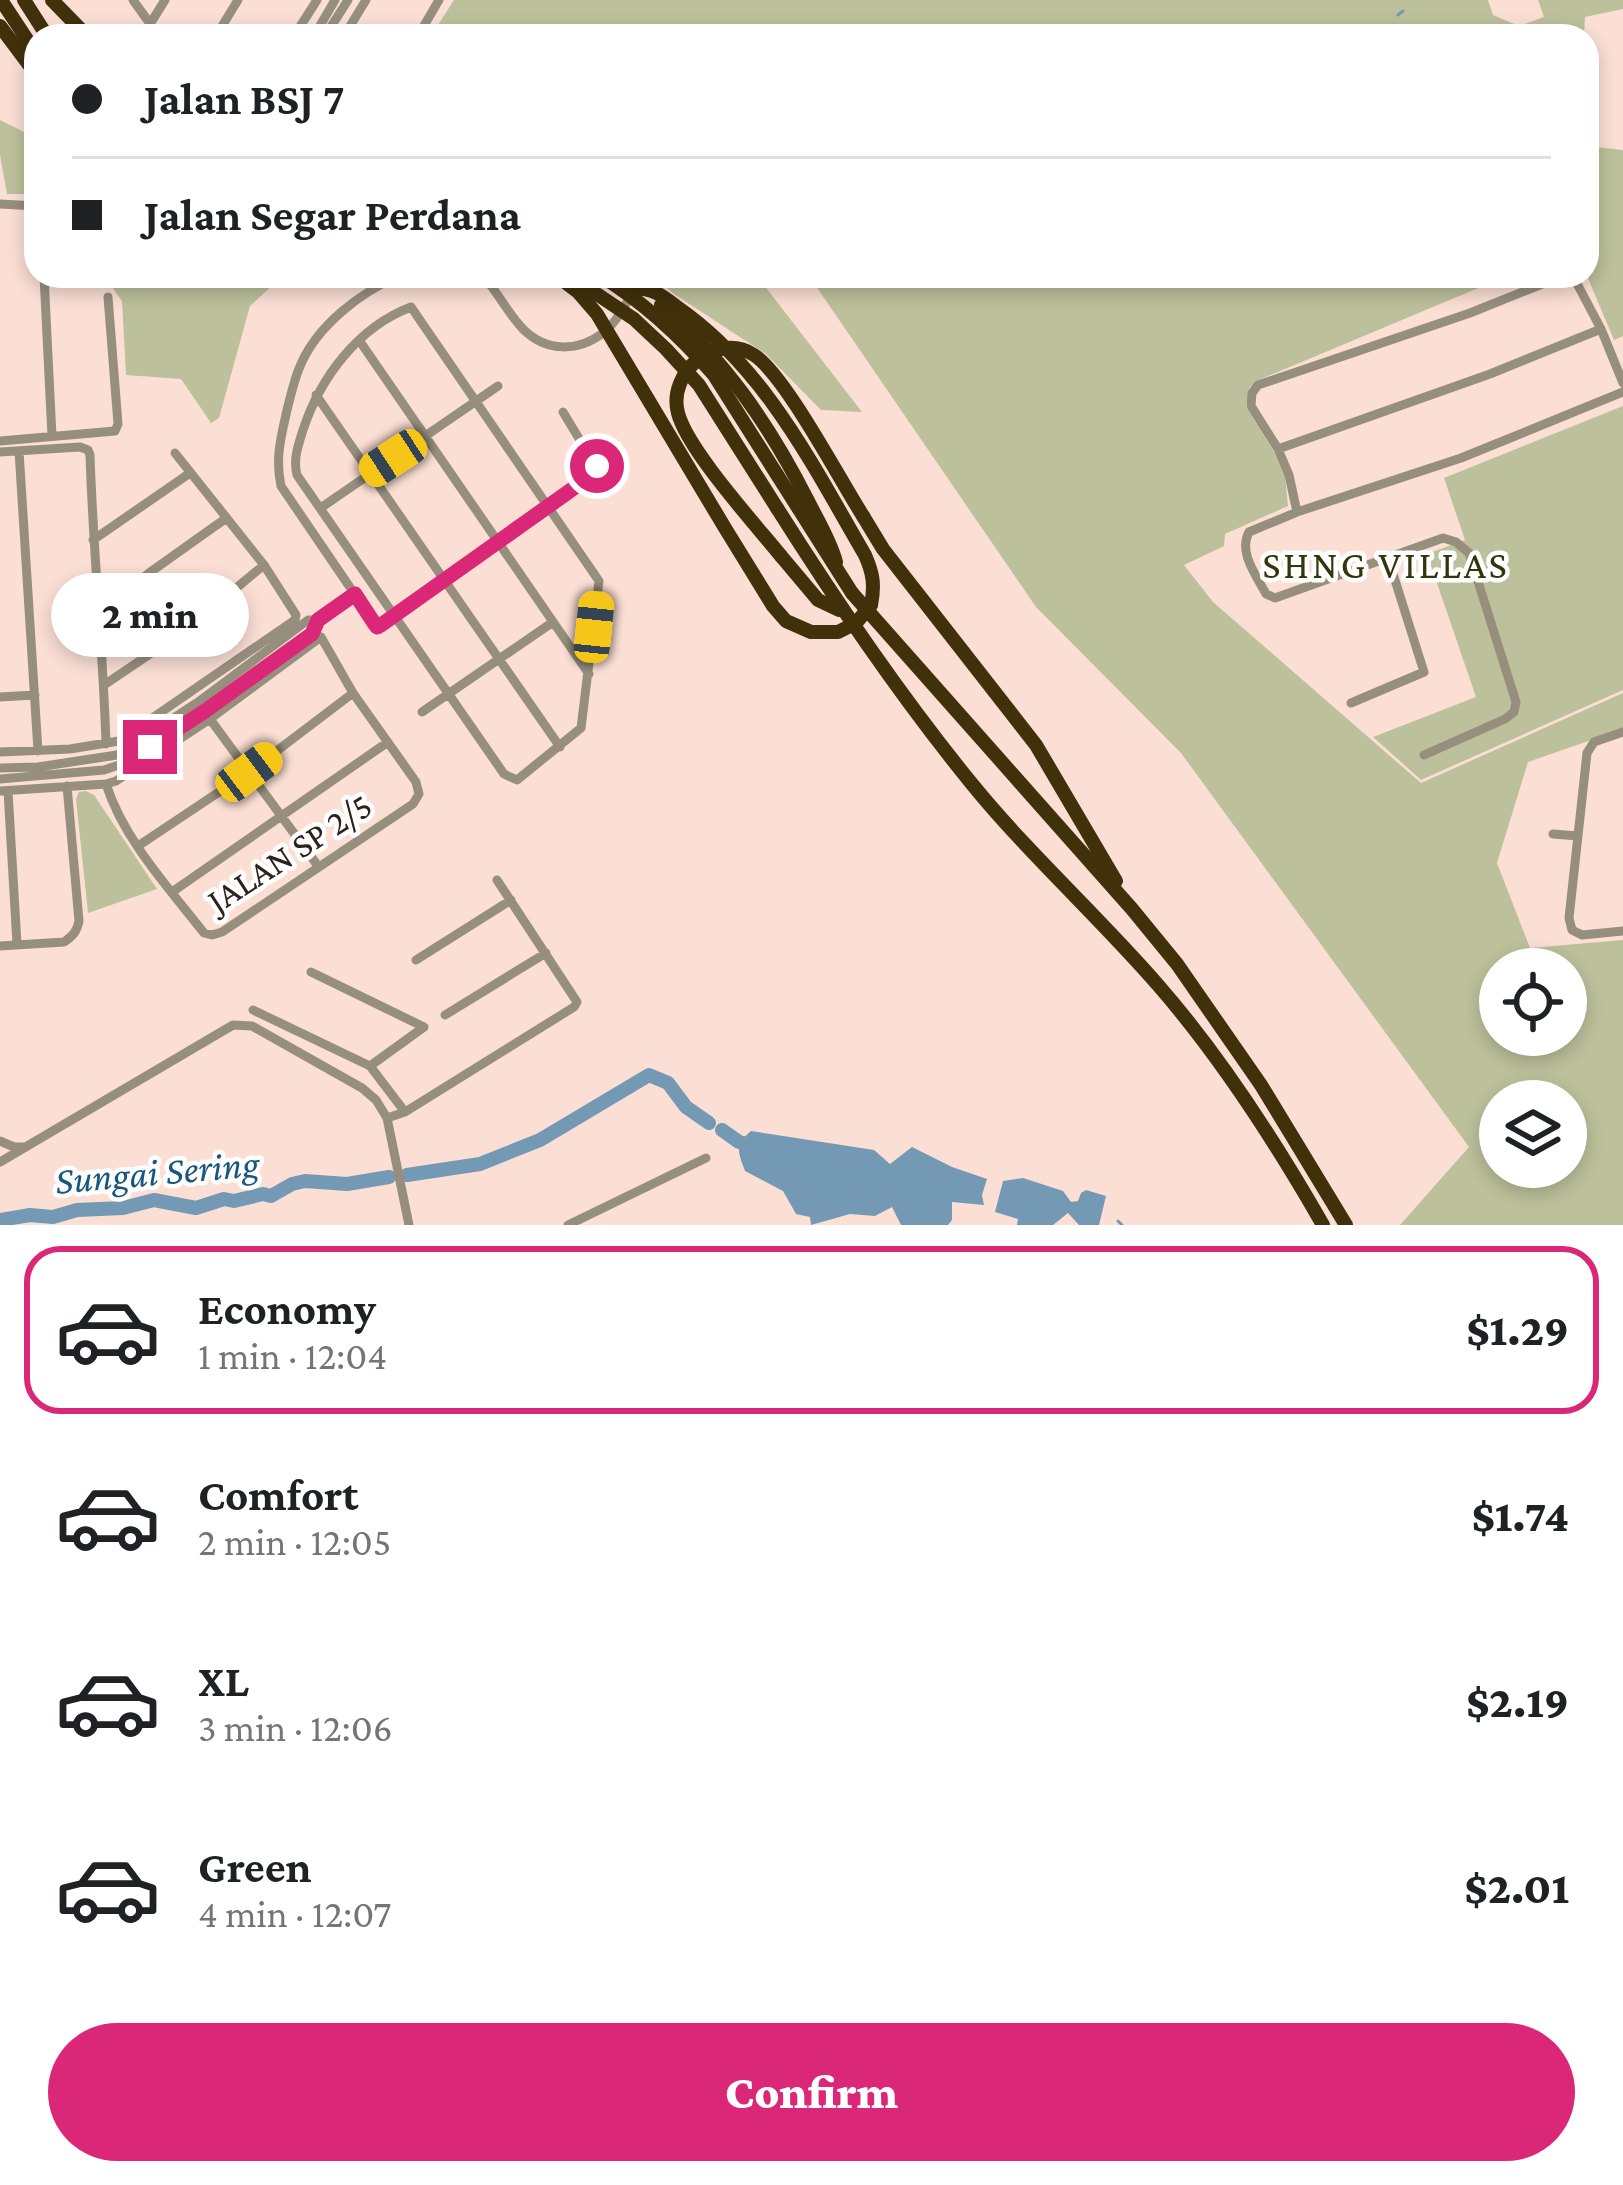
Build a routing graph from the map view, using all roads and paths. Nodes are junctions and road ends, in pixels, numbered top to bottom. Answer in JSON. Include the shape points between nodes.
{"nodes":[{"id":1,"x":1,"y":0,"type":"edge"},
{"id":2,"x":52,"y":0,"type":"edge"},
{"id":3,"x":133,"y":0,"type":"edge"},
{"id":4,"x":165,"y":0,"type":"edge"},
{"id":5,"x":75,"y":24,"type":"edge"},
{"id":6,"x":150,"y":24,"type":"joint"},
{"id":7,"x":0,"y":26,"type":"edge"},
{"id":8,"x":24,"y":45,"type":"edge"},
{"id":9,"x":24,"y":51,"type":"edge"},
{"id":10,"x":45,"y":288,"type":"edge"},
{"id":11,"x":377,"y":288,"type":"edge"},
{"id":12,"x":492,"y":288,"type":"edge"},
{"id":13,"x":573,"y":288,"type":"edge"},
{"id":14,"x":587,"y":288,"type":"edge"},
{"id":15,"x":618,"y":288,"type":"edge"},
{"id":16,"x":639,"y":288,"type":"edge"},
{"id":17,"x":642,"y":288,"type":"edge"},
{"id":18,"x":643,"y":288,"type":"edge"},
{"id":19,"x":1532,"y":288,"type":"edge"},
{"id":20,"x":1579,"y":288,"type":"edge"},
{"id":21,"x":108,"y":297,"type":"dead end"},
{"id":22,"x":1601,"y":329,"type":"junction"},
{"id":23,"x":359,"y":340,"type":"junction"},
{"id":24,"x":498,"y":386,"type":"dead end"},
{"id":25,"x":1623,"y":387,"type":"edge"},
{"id":26,"x":316,"y":395,"type":"junction"},
{"id":27,"x":476,"y":402,"type":"junction"},
{"id":28,"x":563,"y":412,"type":"dead end"},
{"id":29,"x":52,"y":436,"type":"junction"},
{"id":30,"x":425,"y":437,"type":"junction"},
{"id":31,"x":0,"y":441,"type":"edge"},
{"id":32,"x":1278,"y":449,"type":"junction"},
{"id":33,"x":19,"y":451,"type":"junction"},
{"id":34,"x":0,"y":452,"type":"edge"},
{"id":35,"x":175,"y":454,"type":"dead end"},
{"id":36,"x":190,"y":472,"type":"junction"},
{"id":37,"x":369,"y":472,"type":"junction"},
{"id":38,"x":322,"y":507,"type":"junction"},
{"id":39,"x":549,"y":507,"type":"junction"},
{"id":40,"x":1297,"y":512,"type":"junction"},
{"id":41,"x":224,"y":519,"type":"junction"},
{"id":42,"x":93,"y":540,"type":"junction"},
{"id":43,"x":498,"y":543,"type":"junction"},
{"id":44,"x":1388,"y":558,"type":"junction"},
{"id":45,"x":264,"y":565,"type":"junction"},
{"id":46,"x":841,"y":578,"type":"junction"},
{"id":47,"x":444,"y":580,"type":"junction"},
{"id":48,"x":355,"y":594,"type":"junction"},
{"id":49,"x":843,"y":613,"type":"junction"},
{"id":50,"x":99,"y":614,"type":"junction"},
{"id":51,"x":395,"y":615,"type":"junction"},
{"id":52,"x":553,"y":622,"type":"junction"},
{"id":53,"x":499,"y":659,"type":"junction"},
{"id":54,"x":589,"y":674,"type":"junction"},
{"id":55,"x":104,"y":686,"type":"junction"},
{"id":56,"x":353,"y":693,"type":"junction"},
{"id":57,"x":34,"y":694,"type":"junction"},
{"id":58,"x":448,"y":694,"type":"junction"},
{"id":59,"x":0,"y":697,"type":"edge"},
{"id":60,"x":1351,"y":703,"type":"dead end"},
{"id":61,"x":204,"y":711,"type":"junction"},
{"id":62,"x":422,"y":712,"type":"dead end"},
{"id":63,"x":1623,"y":732,"type":"edge"},
{"id":64,"x":388,"y":742,"type":"junction"},
{"id":65,"x":106,"y":744,"type":"junction"},
{"id":66,"x":560,"y":747,"type":"junction"},
{"id":67,"x":42,"y":748,"type":"junction"},
{"id":68,"x":0,"y":752,"type":"edge"},
{"id":69,"x":1424,"y":755,"type":"dead end"},
{"id":70,"x":0,"y":768,"type":"edge"},
{"id":71,"x":38,"y":772,"type":"junction"},
{"id":72,"x":249,"y":772,"type":"junction"},
{"id":73,"x":0,"y":779,"type":"edge"},
{"id":74,"x":106,"y":784,"type":"junction"},
{"id":75,"x":67,"y":786,"type":"junction"},
{"id":76,"x":4,"y":791,"type":"edge"},
{"id":77,"x":282,"y":817,"type":"junction"},
{"id":78,"x":1553,"y":834,"type":"dead end"},
{"id":79,"x":1578,"y":836,"type":"junction"},
{"id":80,"x":138,"y":846,"type":"junction"},
{"id":81,"x":318,"y":866,"type":"junction"},
{"id":82,"x":496,"y":880,"type":"dead end"},
{"id":83,"x":172,"y":892,"type":"junction"},
{"id":84,"x":511,"y":900,"type":"junction"},
{"id":85,"x":1132,"y":909,"type":"junction"},
{"id":86,"x":1623,"y":931,"type":"edge"},
{"id":87,"x":17,"y":944,"type":"junction"},
{"id":88,"x":0,"y":946,"type":"edge"},
{"id":89,"x":546,"y":953,"type":"junction"},
{"id":90,"x":416,"y":960,"type":"dead end"},
{"id":91,"x":311,"y":972,"type":"dead end"},
{"id":92,"x":253,"y":1010,"type":"dead end"},
{"id":93,"x":445,"y":1015,"type":"dead end"},
{"id":94,"x":370,"y":1066,"type":"junction"},
{"id":95,"x":405,"y":1112,"type":"junction"},
{"id":96,"x":387,"y":1118,"type":"junction"},
{"id":97,"x":0,"y":1144,"type":"edge"},
{"id":98,"x":30,"y":1146,"type":"junction"},
{"id":99,"x":706,"y":1158,"type":"dead end"},
{"id":100,"x":3,"y":1161,"type":"edge"},
{"id":101,"x":1346,"y":1224,"type":"edge"},
{"id":102,"x":409,"y":1225,"type":"edge"},
{"id":103,"x":568,"y":1225,"type":"edge"},
{"id":104,"x":1321,"y":1225,"type":"edge"}],
"edges":[{"from":1,"to":8,"type":"highway"},
{"from":2,"to":5,"type":"highway"},
{"from":3,"to":6,"type":"street"},
{"from":4,"to":6,"type":"street"},
{"from":7,"to":9,"type":"highway"},
{"from":10,"to":29,"type":"street"},
{"from":11,"to":48,"type":"street","via":[[314,342],[278,448],[280,485]]},
{"from":12,"to":16,"type":"street","via":[[540,343],[565,348],[606,332]]},
{"from":13,"to":18,"type":"highway","bridge":true,"via":[[597,314],[773,606],[800,629],[824,634],[856,623],[871,605],[873,573],[772,399],[708,328]]},
{"from":14,"to":49,"type":"highway","bridge":true,"via":[[634,320],[699,385]]},
{"from":15,"to":46,"type":"highway","bridge":true,"via":[[714,375]]},
{"from":17,"to":46,"type":"highway","bridge":true,"via":[[722,365],[768,428]]},
{"from":19,"to":32,"type":"street","via":[[1258,385],[1251,406]]},
{"from":20,"to":22,"type":"street"},
{"from":21,"to":29,"type":"street","via":[[118,424],[107,434]]},
{"from":22,"to":25,"type":"street"},
{"from":22,"to":32,"type":"street"},
{"from":23,"to":26,"type":"street"},
{"from":23,"to":27,"type":"street","via":[[411,307]]},
{"from":23,"to":30,"type":"street"},
{"from":24,"to":27,"type":"street"},
{"from":25,"to":40,"type":"street","via":[[1478,452]]},
{"from":26,"to":37,"type":"street"},
{"from":26,"to":38,"type":"street","via":[[294,464]]},
{"from":27,"to":30,"type":"street"},
{"from":27,"to":39,"type":"street"},
{"from":28,"to":39,"type":"street","via":[[598,470]]},
{"from":29,"to":31,"type":"street"},
{"from":30,"to":37,"type":"street"},
{"from":30,"to":43,"type":"street"},
{"from":32,"to":40,"type":"street"},
{"from":33,"to":34,"type":"street"},
{"from":33,"to":42,"type":"street","via":[[88,449]]},
{"from":33,"to":57,"type":"street"},
{"from":35,"to":36,"type":"street"},
{"from":36,"to":41,"type":"street"},
{"from":36,"to":42,"type":"street"},
{"from":37,"to":38,"type":"street"},
{"from":37,"to":47,"type":"street"},
{"from":38,"to":51,"type":"street"},
{"from":39,"to":43,"type":"street"},
{"from":39,"to":54,"type":"street","via":[[599,581]]},
{"from":40,"to":44,"type":"street","via":[[1246,536],[1245,552],[1271,598]]},
{"from":41,"to":45,"type":"street"},
{"from":41,"to":50,"type":"street"},
{"from":42,"to":50,"type":"street"},
{"from":43,"to":47,"type":"street"},
{"from":43,"to":52,"type":"street"},
{"from":44,"to":60,"type":"street","via":[[1424,672]]},
{"from":44,"to":69,"type":"street","via":[[1442,538],[1469,553],[1516,702],[1505,719]]},
{"from":45,"to":55,"type":"street"},
{"from":45,"to":65,"type":"street","via":[[295,620]]},
{"from":46,"to":85,"type":"highway","bridge":true},
{"from":47,"to":51,"type":"street"},
{"from":47,"to":53,"type":"street"},
{"from":48,"to":51,"type":"street","via":[[377,627]]},
{"from":48,"to":61,"type":"street","via":[[308,620]]},
{"from":49,"to":85,"type":"highway","bridge":true,"via":[[804,586],[689,440],[677,391],[695,362],[739,348],[776,376],[883,549],[1036,745]]},
{"from":49,"to":104,"type":"highway","via":[[973,785],[1161,988],[1296,1177]]},
{"from":50,"to":55,"type":"street"},
{"from":51,"to":58,"type":"street"},
{"from":52,"to":53,"type":"street"},
{"from":52,"to":54,"type":"street"},
{"from":53,"to":58,"type":"street"},
{"from":53,"to":66,"type":"street"},
{"from":54,"to":66,"type":"street","via":[[581,728]]},
{"from":55,"to":65,"type":"street"},
{"from":56,"to":61,"type":"street","via":[[320,637]]},
{"from":56,"to":64,"type":"street"},
{"from":56,"to":72,"type":"street"},
{"from":57,"to":59,"type":"street"},
{"from":57,"to":67,"type":"street"},
{"from":58,"to":62,"type":"street"},
{"from":58,"to":66,"type":"street","via":[[511,779]]},
{"from":61,"to":71,"type":"street","via":[[117,755]]},
{"from":61,"to":72,"type":"street"},
{"from":61,"to":74,"type":"street"},
{"from":63,"to":79,"type":"street","via":[[1589,746]]},
{"from":64,"to":77,"type":"street"},
{"from":64,"to":81,"type":"street","name":"JALAN SP 2/5","via":[[419,794]]},
{"from":65,"to":67,"type":"street"},
{"from":67,"to":68,"type":"street"},
{"from":67,"to":71,"type":"street"},
{"from":70,"to":71,"type":"street"},
{"from":71,"to":73,"type":"street"},
{"from":72,"to":77,"type":"street"},
{"from":72,"to":80,"type":"street"},
{"from":74,"to":75,"type":"street"},
{"from":74,"to":80,"type":"street","name":"JALAN SP 2/5"},
{"from":75,"to":76,"type":"street"},
{"from":75,"to":87,"type":"street","via":[[77,929],[64,941]]},
{"from":76,"to":87,"type":"street"},
{"from":77,"to":81,"type":"street"},
{"from":77,"to":83,"type":"street"},
{"from":78,"to":79,"type":"street"},
{"from":79,"to":86,"type":"street","via":[[1572,930]]},
{"from":80,"to":83,"type":"street","name":"JALAN SP 2/5"},
{"from":81,"to":83,"type":"street","name":"JALAN SP 2/5","via":[[212,935]]},
{"from":82,"to":84,"type":"street"},
{"from":84,"to":89,"type":"street"},
{"from":84,"to":90,"type":"street"},
{"from":85,"to":101,"type":"highway","via":[[1261,1085]]},
{"from":87,"to":88,"type":"street"},
{"from":89,"to":93,"type":"street"},
{"from":89,"to":95,"type":"street","via":[[575,995],[574,1007]]},
{"from":91,"to":94,"type":"street","via":[[424,1027]]},
{"from":92,"to":94,"type":"street"},
{"from":94,"to":95,"type":"street"},
{"from":95,"to":96,"type":"street"},
{"from":96,"to":98,"type":"street","via":[[362,1088],[252,1026],[233,1025]]},
{"from":96,"to":102,"type":"street"},
{"from":97,"to":98,"type":"street"},
{"from":97,"to":100,"type":"street"},
{"from":98,"to":100,"type":"street"},
{"from":99,"to":103,"type":"street"}]}
